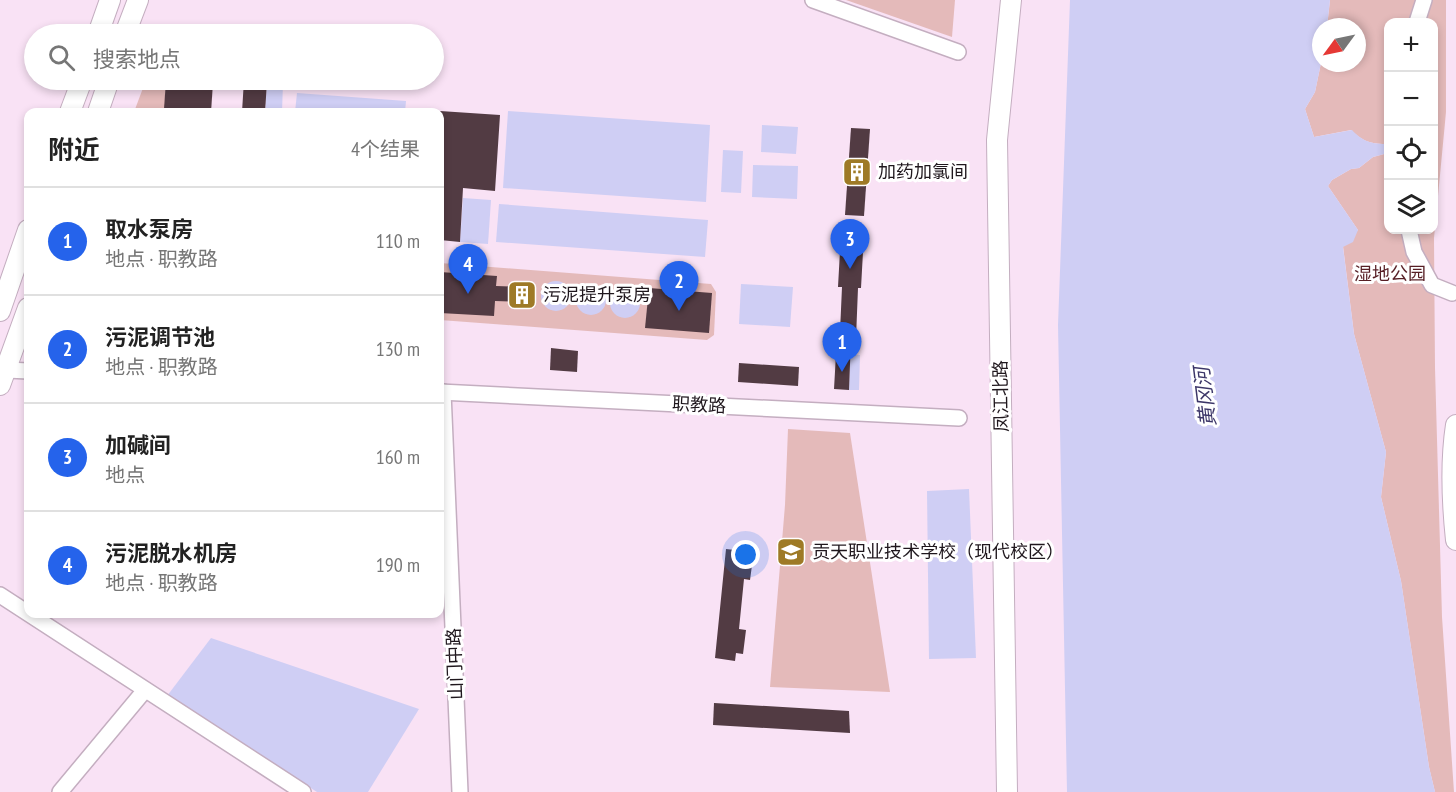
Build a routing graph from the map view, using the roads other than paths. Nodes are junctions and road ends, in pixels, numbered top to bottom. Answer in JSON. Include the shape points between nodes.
{"nodes":[{"id":1,"x":110,"y":0,"type":"edge"},
{"id":2,"x":138,"y":0,"type":"edge"},
{"id":3,"x":813,"y":0,"type":"edge"},
{"id":4,"x":1011,"y":0,"type":"edge"},
{"id":5,"x":1424,"y":0,"type":"edge"},
{"id":6,"x":835,"y":4,"type":"edge"},
{"id":7,"x":1418,"y":18,"type":"edge"},
{"id":8,"x":102,"y":24,"type":"edge"},
{"id":9,"x":129,"y":24,"type":"edge"},
{"id":10,"x":958,"y":52,"type":"dead end"},
{"id":11,"x":78,"y":90,"type":"edge"},
{"id":12,"x":106,"y":90,"type":"edge"},
{"id":13,"x":72,"y":108,"type":"edge"},
{"id":14,"x":100,"y":108,"type":"edge"},
{"id":15,"x":1410,"y":234,"type":"edge"},
{"id":16,"x":24,"y":242,"type":"edge"},
{"id":17,"x":1452,"y":293,"type":"dead end"},
{"id":18,"x":0,"y":311,"type":"edge"},
{"id":19,"x":24,"y":320,"type":"edge"},
{"id":20,"x":24,"y":372,"type":"edge"},
{"id":21,"x":3,"y":378,"type":"edge"},
{"id":22,"x":444,"y":392,"type":"edge"},
{"id":23,"x":959,"y":418,"type":"dead end"},
{"id":24,"x":1456,"y":425,"type":"edge"},
{"id":25,"x":444,"y":455,"type":"edge"},
{"id":26,"x":1456,"y":540,"type":"edge"},
{"id":27,"x":0,"y":595,"type":"edge"},
{"id":28,"x":24,"y":611,"type":"edge"},
{"id":29,"x":35,"y":618,"type":"edge"},
{"id":30,"x":145,"y":690,"type":"junction"},
{"id":31,"x":60,"y":792,"type":"edge"},
{"id":32,"x":303,"y":792,"type":"edge"},
{"id":33,"x":460,"y":792,"type":"edge"},
{"id":34,"x":1007,"y":792,"type":"edge"}],
"edges":[{"from":1,"to":8,"type":"main road"},
{"from":2,"to":9,"type":"main road"},
{"from":3,"to":6,"type":"street"},
{"from":4,"to":34,"type":"main road","name":"凤江北路","via":[[997,140]]},
{"from":5,"to":7,"type":"street"},
{"from":6,"to":10,"type":"street"},
{"from":11,"to":13,"type":"main road"},
{"from":12,"to":14,"type":"main road"},
{"from":15,"to":17,"type":"street","via":[[1414,252],[1432,285]]},
{"from":16,"to":18,"type":"main road"},
{"from":19,"to":21,"type":"main road"},
{"from":20,"to":21,"type":"street"},
{"from":22,"to":23,"type":"street","name":"职教路"},
{"from":24,"to":26,"type":"main road","via":[[1452,502]]},
{"from":25,"to":33,"type":"street","name":"山门中路"},
{"from":27,"to":28,"type":"street"},
{"from":29,"to":30,"type":"street"},
{"from":30,"to":31,"type":"street"},
{"from":30,"to":32,"type":"street"}]}
